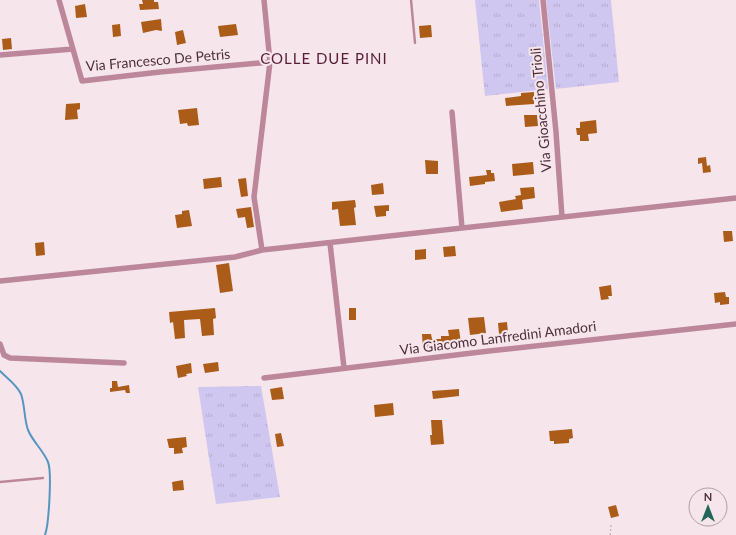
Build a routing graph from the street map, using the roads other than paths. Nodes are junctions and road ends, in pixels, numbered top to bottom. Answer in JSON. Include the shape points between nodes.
{"nodes":[{"id":1,"x":59,"y":0,"type":"edge"},
{"id":2,"x":264,"y":0,"type":"edge"},
{"id":3,"x":411,"y":0,"type":"edge"},
{"id":4,"x":543,"y":0,"type":"edge"},
{"id":5,"x":415,"y":43,"type":"dead end"},
{"id":6,"x":73,"y":49,"type":"junction"},
{"id":7,"x":0,"y":56,"type":"edge"},
{"id":8,"x":270,"y":62,"type":"junction"},
{"id":9,"x":452,"y":112,"type":"dead end"},
{"id":10,"x":736,"y":198,"type":"edge"},
{"id":11,"x":562,"y":217,"type":"junction"},
{"id":12,"x":462,"y":228,"type":"junction"},
{"id":13,"x":330,"y":243,"type":"junction"},
{"id":14,"x":262,"y":250,"type":"junction"},
{"id":15,"x":0,"y":281,"type":"edge"},
{"id":16,"x":736,"y":324,"type":"edge"},
{"id":17,"x":0,"y":344,"type":"edge"},
{"id":18,"x":124,"y":363,"type":"dead end"},
{"id":19,"x":344,"y":368,"type":"junction"},
{"id":20,"x":264,"y":378,"type":"dead end"},
{"id":21,"x":43,"y":478,"type":"dead end"},
{"id":22,"x":0,"y":482,"type":"edge"}],
"edges":[{"from":1,"to":6,"type":"street","name":"Via Francesco De Petris"},
{"from":2,"to":8,"type":"street"},
{"from":3,"to":5,"type":"lane"},
{"from":4,"to":11,"type":"street","name":"Via Gioacchino Trioli"},
{"from":6,"to":7,"type":"street"},
{"from":6,"to":8,"type":"street","name":"Via Francesco De Petris","via":[[82,81]]},
{"from":8,"to":14,"type":"street","via":[[254,192]]},
{"from":9,"to":12,"type":"street"},
{"from":10,"to":11,"type":"street"},
{"from":11,"to":12,"type":"street"},
{"from":12,"to":13,"type":"street"},
{"from":13,"to":14,"type":"street"},
{"from":13,"to":19,"type":"street"},
{"from":14,"to":15,"type":"street","via":[[235,257]]},
{"from":16,"to":19,"type":"street","name":"Via Giacomo Lanfredini Amadori"},
{"from":17,"to":18,"type":"street","via":[[4,355],[10,358]]},
{"from":19,"to":20,"type":"street","name":"Via Giacomo Lanfredini Amadori"},
{"from":21,"to":22,"type":"lane"}]}
